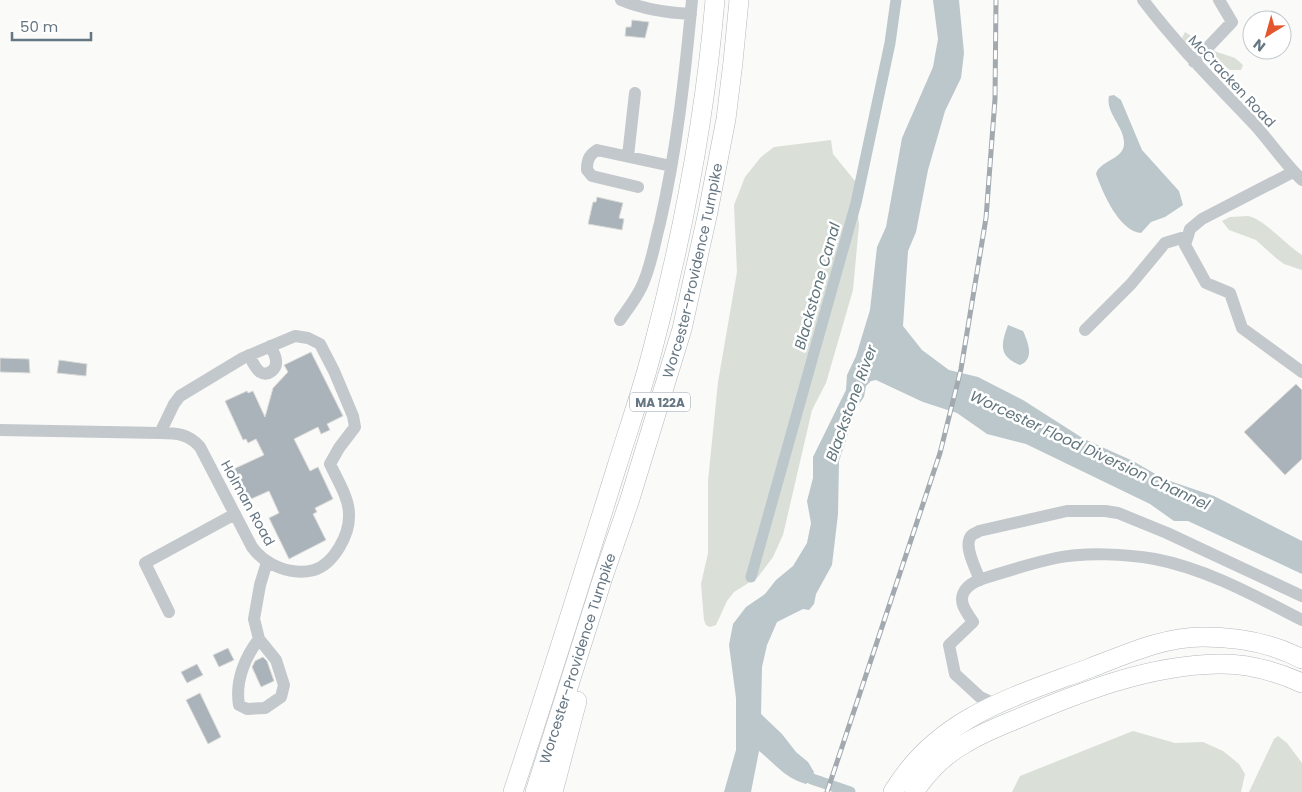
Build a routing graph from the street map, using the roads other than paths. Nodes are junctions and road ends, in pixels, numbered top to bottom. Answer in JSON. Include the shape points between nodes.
{"nodes":[{"id":1,"x":621,"y":0,"type":"edge"},
{"id":2,"x":692,"y":0,"type":"edge"},
{"id":3,"x":715,"y":0,"type":"edge"},
{"id":4,"x":739,"y":0,"type":"edge"},
{"id":5,"x":1143,"y":0,"type":"edge"},
{"id":6,"x":1219,"y":0,"type":"edge"},
{"id":7,"x":691,"y":14,"type":"junction"},
{"id":8,"x":1194,"y":62,"type":"junction"},
{"id":9,"x":635,"y":93,"type":"dead end"},
{"id":10,"x":628,"y":156,"type":"junction"},
{"id":11,"x":671,"y":166,"type":"junction"},
{"id":12,"x":1298,"y":176,"type":"edge"},
{"id":13,"x":638,"y":187,"type":"dead end"},
{"id":14,"x":1188,"y":236,"type":"junction"},
{"id":15,"x":620,"y":320,"type":"dead end"},
{"id":16,"x":1085,"y":330,"type":"dead end"},
{"id":17,"x":270,"y":346,"type":"junction"},
{"id":18,"x":249,"y":355,"type":"junction"},
{"id":19,"x":1302,"y":372,"type":"edge"},
{"id":20,"x":0,"y":430,"type":"edge"},
{"id":21,"x":160,"y":433,"type":"junction"},
{"id":22,"x":629,"y":502,"type":"junction"},
{"id":23,"x":235,"y":514,"type":"junction"},
{"id":24,"x":267,"y":562,"type":"junction"},
{"id":25,"x":980,"y":580,"type":"junction"},
{"id":26,"x":1302,"y":596,"type":"edge"},
{"id":27,"x":169,"y":612,"type":"dead end"},
{"id":28,"x":1302,"y":620,"type":"edge"},
{"id":29,"x":259,"y":639,"type":"junction"},
{"id":30,"x":1302,"y":659,"type":"edge"},
{"id":31,"x":1266,"y":670,"type":"junction"},
{"id":32,"x":1302,"y":683,"type":"edge"},
{"id":33,"x":1302,"y":690,"type":"edge"},
{"id":34,"x":995,"y":704,"type":"junction"},
{"id":35,"x":513,"y":792,"type":"edge"},
{"id":36,"x":535,"y":792,"type":"edge"},
{"id":37,"x":553,"y":792,"type":"edge"},
{"id":38,"x":893,"y":792,"type":"edge"},
{"id":39,"x":914,"y":792,"type":"edge"}],
"edges":[{"from":1,"to":7,"type":"street","via":[[642,8]]},
{"from":2,"to":7,"type":"street"},
{"from":3,"to":35,"type":"highway","name":"Worcester-Providence Turnpike","number":"MA 122A","via":[[698,141],[653,351],[582,583]]},
{"from":4,"to":22,"type":"highway","name":"Worcester-Providence Turnpike","number":"MA 122A","via":[[726,119],[682,329]]},
{"from":5,"to":8,"type":"street","name":"McCracken Road"},
{"from":6,"to":8,"type":"street","via":[[1232,22]]},
{"from":7,"to":11,"type":"street"},
{"from":8,"to":12,"type":"street","name":"McCracken Road"},
{"from":9,"to":10,"type":"street"},
{"from":10,"to":11,"type":"street"},
{"from":10,"to":13,"type":"street","via":[[597,150],[587,161],[587,170],[592,176]]},
{"from":11,"to":15,"type":"street","via":[[649,266],[641,289]]},
{"from":12,"to":14,"type":"street","via":[[1202,219],[1190,229]]},
{"from":14,"to":16,"type":"street","via":[[1165,243],[1131,284]]},
{"from":14,"to":19,"type":"street","via":[[1184,245],[1195,265],[1206,283],[1230,293],[1242,328]]},
{"from":17,"to":18,"type":"street","name":"Holman Road"},
{"from":17,"to":18,"type":"street","via":[[276,362],[270,373],[259,371]]},
{"from":17,"to":24,"type":"street","name":"Holman Road","via":[[295,336],[320,344],[356,427],[330,464],[349,509],[348,526],[338,549],[321,566],[310,571],[284,569]]},
{"from":18,"to":21,"type":"street","name":"Holman Road","via":[[180,396]]},
{"from":20,"to":21,"type":"street","name":"Holman Road"},
{"from":21,"to":23,"type":"street","name":"Holman Road","via":[[178,433],[194,440]]},
{"from":22,"to":36,"type":"highway","name":"Worcester-Providence Turnpike","number":"MA 122A"},
{"from":22,"to":37,"type":"highway","via":[[621,555]]},
{"from":23,"to":24,"type":"street","name":"Holman Road","via":[[252,547]]},
{"from":23,"to":27,"type":"street","via":[[144,563]]},
{"from":24,"to":29,"type":"street","via":[[254,618]]},
{"from":25,"to":26,"type":"street","via":[[968,549],[971,536],[979,531],[1068,511],[1105,511],[1167,533]]},
{"from":25,"to":28,"type":"street","via":[[1058,558],[1108,555],[1154,559],[1187,567],[1238,588]]},
{"from":25,"to":34,"type":"street","via":[[967,587],[962,595],[962,603],[973,622],[949,645],[955,674],[980,696]]},
{"from":29,"to":29,"type":"street","via":[[276,660],[284,685],[280,697],[265,708],[247,710],[239,705],[237,693],[242,669]]},
{"from":30,"to":34,"type":"highway","via":[[1244,640],[1203,637],[1170,640]]},
{"from":31,"to":32,"type":"highway"},
{"from":31,"to":33,"type":"highway"},
{"from":31,"to":39,"type":"highway","via":[[1248,665],[1190,665],[1133,677],[1071,696],[965,743],[923,778]]},
{"from":34,"to":38,"type":"highway","via":[[936,740],[909,768]]}]}
